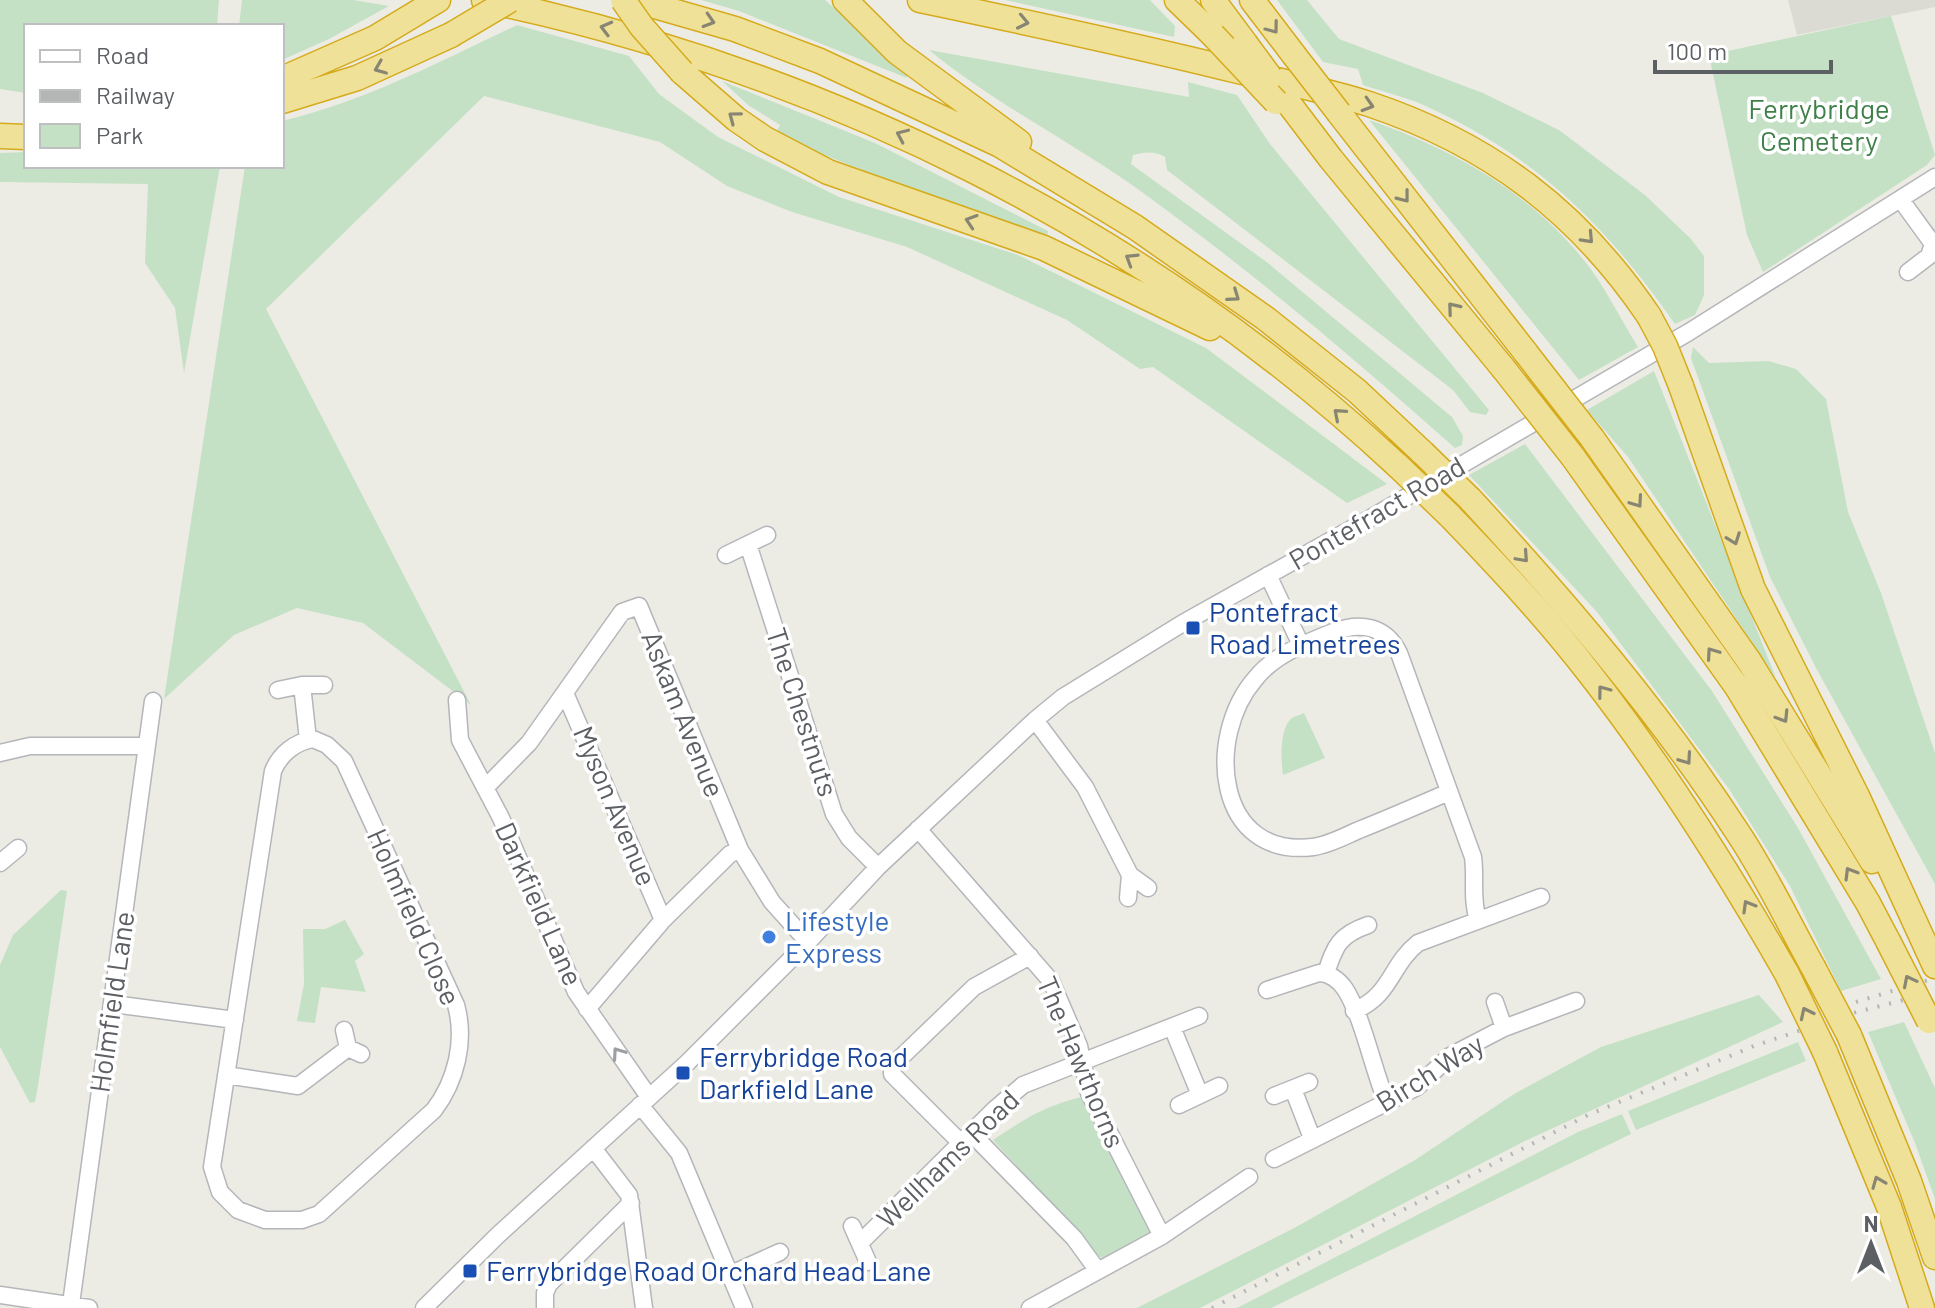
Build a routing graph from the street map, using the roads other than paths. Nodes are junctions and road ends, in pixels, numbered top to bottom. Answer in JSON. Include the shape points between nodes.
{"nodes":[{"id":1,"x":438,"y":0,"type":"edge"},
{"id":2,"x":484,"y":0,"type":"edge"},
{"id":3,"x":510,"y":0,"type":"edge"},
{"id":4,"x":623,"y":0,"type":"edge"},
{"id":5,"x":634,"y":0,"type":"edge"},
{"id":6,"x":845,"y":0,"type":"edge"},
{"id":7,"x":920,"y":0,"type":"edge"},
{"id":8,"x":1177,"y":0,"type":"edge"},
{"id":9,"x":1213,"y":0,"type":"edge"},
{"id":10,"x":1252,"y":0,"type":"edge"},
{"id":11,"x":284,"y":95,"type":"edge"},
{"id":12,"x":1283,"y":103,"type":"junction"},
{"id":13,"x":0,"y":124,"type":"edge"},
{"id":14,"x":24,"y":125,"type":"edge"},
{"id":15,"x":0,"y":136,"type":"edge"},
{"id":16,"x":24,"y":137,"type":"edge"},
{"id":17,"x":1935,"y":177,"type":"edge"},
{"id":18,"x":1901,"y":200,"type":"junction"},
{"id":19,"x":1135,"y":227,"type":"junction"},
{"id":20,"x":1908,"y":272,"type":"dead end"},
{"id":21,"x":1301,"y":382,"type":"junction"},
{"id":22,"x":767,"y":535,"type":"dead end"},
{"id":23,"x":748,"y":544,"type":"junction"},
{"id":24,"x":726,"y":555,"type":"dead end"},
{"id":25,"x":1268,"y":575,"type":"junction"},
{"id":26,"x":1301,"y":645,"type":"junction"},
{"id":27,"x":302,"y":685,"type":"junction"},
{"id":28,"x":324,"y":685,"type":"dead end"},
{"id":29,"x":278,"y":690,"type":"dead end"},
{"id":30,"x":565,"y":693,"type":"junction"},
{"id":31,"x":457,"y":700,"type":"dead end"},
{"id":32,"x":153,"y":701,"type":"dead end"},
{"id":33,"x":1035,"y":720,"type":"junction"},
{"id":34,"x":308,"y":740,"type":"junction"},
{"id":35,"x":147,"y":746,"type":"junction"},
{"id":36,"x":0,"y":753,"type":"edge"},
{"id":37,"x":485,"y":788,"type":"junction"},
{"id":38,"x":1449,"y":792,"type":"junction"},
{"id":39,"x":918,"y":829,"type":"junction"},
{"id":40,"x":18,"y":848,"type":"dead end"},
{"id":41,"x":740,"y":850,"type":"junction"},
{"id":42,"x":0,"y":863,"type":"edge"},
{"id":43,"x":878,"y":867,"type":"junction"},
{"id":44,"x":1130,"y":875,"type":"junction"},
{"id":45,"x":1148,"y":888,"type":"dead end"},
{"id":46,"x":1541,"y":897,"type":"dead end"},
{"id":47,"x":1128,"y":898,"type":"dead end"},
{"id":48,"x":663,"y":920,"type":"junction"},
{"id":49,"x":1478,"y":920,"type":"junction"},
{"id":50,"x":1368,"y":925,"type":"dead end"},
{"id":51,"x":1915,"y":926,"type":"junction"},
{"id":52,"x":808,"y":942,"type":"junction"},
{"id":53,"x":1030,"y":956,"type":"junction"},
{"id":54,"x":1935,"y":966,"type":"edge"},
{"id":55,"x":1326,"y":973,"type":"junction"},
{"id":56,"x":1267,"y":990,"type":"dead end"},
{"id":57,"x":1576,"y":1001,"type":"dead end"},
{"id":58,"x":1495,"y":1002,"type":"dead end"},
{"id":59,"x":113,"y":1004,"type":"junction"},
{"id":60,"x":587,"y":1009,"type":"junction"},
{"id":61,"x":1354,"y":1011,"type":"junction"},
{"id":62,"x":1199,"y":1016,"type":"dead end"},
{"id":63,"x":235,"y":1020,"type":"junction"},
{"id":64,"x":1932,"y":1026,"type":"edge"},
{"id":65,"x":1172,"y":1027,"type":"junction"},
{"id":66,"x":1504,"y":1028,"type":"junction"},
{"id":67,"x":344,"y":1030,"type":"dead end"},
{"id":68,"x":1083,"y":1063,"type":"junction"},
{"id":69,"x":226,"y":1075,"type":"junction"},
{"id":70,"x":1309,"y":1082,"type":"dead end"},
{"id":71,"x":1219,"y":1086,"type":"dead end"},
{"id":72,"x":1293,"y":1089,"type":"junction"},
{"id":73,"x":1200,"y":1095,"type":"junction"},
{"id":74,"x":1274,"y":1096,"type":"dead end"},
{"id":75,"x":644,"y":1101,"type":"junction"},
{"id":76,"x":1387,"y":1103,"type":"junction"},
{"id":77,"x":1179,"y":1105,"type":"dead end"},
{"id":78,"x":1312,"y":1138,"type":"junction"},
{"id":79,"x":967,"y":1139,"type":"junction"},
{"id":80,"x":593,"y":1148,"type":"junction"},
{"id":81,"x":1274,"y":1159,"type":"dead end"},
{"id":82,"x":1249,"y":1177,"type":"dead end"},
{"id":83,"x":631,"y":1203,"type":"junction"},
{"id":84,"x":852,"y":1226,"type":"dead end"},
{"id":85,"x":1162,"y":1236,"type":"junction"},
{"id":86,"x":860,"y":1243,"type":"junction"},
{"id":87,"x":780,"y":1252,"type":"dead end"},
{"id":88,"x":1935,"y":1257,"type":"edge"},
{"id":89,"x":868,"y":1262,"type":"dead end"},
{"id":90,"x":1098,"y":1271,"type":"junction"},
{"id":91,"x":729,"y":1275,"type":"junction"},
{"id":92,"x":0,"y":1295,"type":"edge"},
{"id":93,"x":71,"y":1304,"type":"junction"},
{"id":94,"x":89,"y":1308,"type":"edge"},
{"id":95,"x":424,"y":1308,"type":"edge"},
{"id":96,"x":545,"y":1308,"type":"edge"},
{"id":97,"x":644,"y":1308,"type":"edge"},
{"id":98,"x":744,"y":1308,"type":"edge"},
{"id":99,"x":1030,"y":1308,"type":"edge"},
{"id":100,"x":1922,"y":1308,"type":"edge"}],
"edges":[{"from":1,"to":11,"type":"highway"},
{"from":21,"to":2,"type":"highway","one_way":true,"via":[[1140,265],[936,151],[707,58]]},
{"from":3,"to":11,"type":"highway","one_way":true,"bridge":true,"via":[[451,35],[357,78]]},
{"from":21,"to":4,"type":"highway","one_way":true,"bridge":true,"via":[[1203,324],[1044,248],[861,185],[796,156],[736,119],[682,72]]},
{"from":5,"to":19,"type":"highway","one_way":true,"via":[[735,29],[834,67],[1000,145]]},
{"from":6,"to":19,"type":"highway","via":[[919,69]]},
{"from":7,"to":51,"type":"highway","one_way":true,"bridge":true,"via":[[1366,103],[1432,128],[1496,162],[1555,206],[1606,257],[1665,346],[1753,589],[1857,796]]},
{"from":8,"to":12,"type":"highway","bridge":true},
{"from":9,"to":12,"type":"highway","bridge":true},
{"from":10,"to":51,"type":"highway","one_way":true,"bridge":true,"via":[[1592,438],[1749,661]]},
{"from":64,"to":12,"type":"highway","one_way":true,"bridge":true,"via":[[1868,903],[1737,687],[1573,457]]},
{"from":13,"to":14,"type":"highway"},
{"from":15,"to":16,"type":"highway"},
{"from":17,"to":18,"type":"street","name":"Pontefract Road"},
{"from":18,"to":20,"type":"street","via":[[1933,244],[1929,256]]},
{"from":18,"to":25,"type":"street","name":"Pontefract Road","via":[[1689,332]]},
{"from":19,"to":88,"type":"highway","one_way":true,"bridge":true,"via":[[1265,318],[1357,391],[1423,453],[1564,602],[1675,744],[1739,834],[1849,1035]]},
{"from":100,"to":21,"type":"highway","one_way":true,"bridge":true,"via":[[1889,1207],[1787,974],[1644,745],[1542,615],[1449,515]]},
{"from":22,"to":23,"type":"street"},
{"from":23,"to":24,"type":"street"},
{"from":23,"to":43,"type":"street","name":"The Chestnuts","via":[[834,814]]},
{"from":25,"to":26,"type":"street"},
{"from":25,"to":33,"type":"street","name":"Pontefract Road","via":[[1091,678]]},
{"from":26,"to":38,"type":"street","via":[[1356,625],[1393,641]]},
{"from":26,"to":38,"type":"street","via":[[1255,678],[1232,719],[1225,753],[1227,778],[1235,807],[1250,830],[1290,847],[1317,847]]},
{"from":27,"to":28,"type":"street"},
{"from":27,"to":29,"type":"street"},
{"from":27,"to":34,"type":"street"},
{"from":30,"to":37,"type":"street","name":"Askam Avenue","via":[[529,743]]},
{"from":30,"to":41,"type":"street","name":"Askam Avenue","via":[[622,612],[639,606]]},
{"from":30,"to":48,"type":"street","name":"Myson Avenue"},
{"from":31,"to":37,"type":"street","name":"Darkfield Lane","via":[[460,740]]},
{"from":32,"to":35,"type":"street","name":"Holmfield Lane"},
{"from":33,"to":39,"type":"street","name":"Pontefract Road"},
{"from":33,"to":44,"type":"street","via":[[1085,787]]},
{"from":34,"to":63,"type":"street","name":"Holmfield Close","via":[[287,751],[273,771]]},
{"from":34,"to":69,"type":"street","name":"Holmfield Close","via":[[319,740],[344,761],[456,1005],[456,1069],[434,1110],[319,1214],[285,1221],[238,1210],[215,1182],[212,1167]]},
{"from":35,"to":36,"type":"street","via":[[30,746]]},
{"from":35,"to":59,"type":"street","name":"Holmfield Lane"},
{"from":37,"to":60,"type":"street","name":"Darkfield Lane"},
{"from":38,"to":49,"type":"street","via":[[1475,871],[1472,895]]},
{"from":39,"to":43,"type":"street","name":"Pontefract Road"},
{"from":39,"to":53,"type":"street","name":"The Hawthorns"},
{"from":40,"to":42,"type":"street"},
{"from":41,"to":48,"type":"street"},
{"from":41,"to":52,"type":"street","name":"Askam Avenue","via":[[772,902]]},
{"from":43,"to":52,"type":"street","name":"Pontefract Road"},
{"from":44,"to":45,"type":"street"},
{"from":44,"to":47,"type":"street"},
{"from":46,"to":49,"type":"street"},
{"from":48,"to":60,"type":"street"},
{"from":49,"to":61,"type":"street","via":[[1418,943],[1383,992]]},
{"from":50,"to":55,"type":"street","via":[[1335,945]]},
{"from":51,"to":54,"type":"highway"},
{"from":52,"to":75,"type":"street","name":"Pontefract Road"},
{"from":53,"to":68,"type":"street","name":"The Hawthorns","via":[[1051,981]]},
{"from":53,"to":79,"type":"street","via":[[974,987],[892,1066],[892,1074]]},
{"from":55,"to":56,"type":"street"},
{"from":55,"to":61,"type":"street","via":[[1346,990]]},
{"from":57,"to":66,"type":"street","name":"Birch Way"},
{"from":58,"to":66,"type":"street","name":"Birch Way"},
{"from":59,"to":63,"type":"street"},
{"from":59,"to":93,"type":"street","name":"Holmfield Lane"},
{"from":75,"to":60,"type":"street","name":"Darkfield Lane","one_way":true},
{"from":61,"to":76,"type":"street"},
{"from":62,"to":65,"type":"street","name":"Wellhams Road"},
{"from":63,"to":69,"type":"street","name":"Holmfield Close"},
{"from":65,"to":68,"type":"street","name":"Wellhams Road"},
{"from":65,"to":73,"type":"street"},
{"from":66,"to":76,"type":"street","name":"Birch Way","via":[[1450,1056],[1417,1087]]},
{"from":67,"to":69,"type":"street","via":[[354,1051],[298,1086]]},
{"from":68,"to":79,"type":"street","name":"Wellhams Road","via":[[1023,1085]]},
{"from":68,"to":85,"type":"street","name":"The Hawthorns","via":[[1089,1093]]},
{"from":70,"to":72,"type":"street"},
{"from":71,"to":73,"type":"street"},
{"from":72,"to":74,"type":"street"},
{"from":72,"to":78,"type":"street"},
{"from":73,"to":77,"type":"street"},
{"from":75,"to":80,"type":"street","name":"Pontefract Road"},
{"from":75,"to":91,"type":"street","name":"Darkfield Lane","via":[[679,1153]]},
{"from":76,"to":78,"type":"street","name":"Birch Way"},
{"from":78,"to":81,"type":"street","name":"Birch Way"},
{"from":79,"to":86,"type":"street","name":"Wellhams Road"},
{"from":79,"to":90,"type":"street","via":[[1074,1238]]},
{"from":80,"to":83,"type":"street"},
{"from":80,"to":95,"type":"street","name":"Pontefract Road"},
{"from":82,"to":85,"type":"street"},
{"from":83,"to":96,"type":"street","via":[[549,1284]]},
{"from":83,"to":97,"type":"street"},
{"from":84,"to":86,"type":"street","name":"Wellhams Road"},
{"from":85,"to":90,"type":"street"},
{"from":86,"to":89,"type":"street","name":"Wellhams Road"},
{"from":87,"to":91,"type":"street"},
{"from":90,"to":99,"type":"street"},
{"from":91,"to":98,"type":"street","name":"Darkfield Lane"},
{"from":92,"to":93,"type":"street"},
{"from":93,"to":94,"type":"street"}]}
